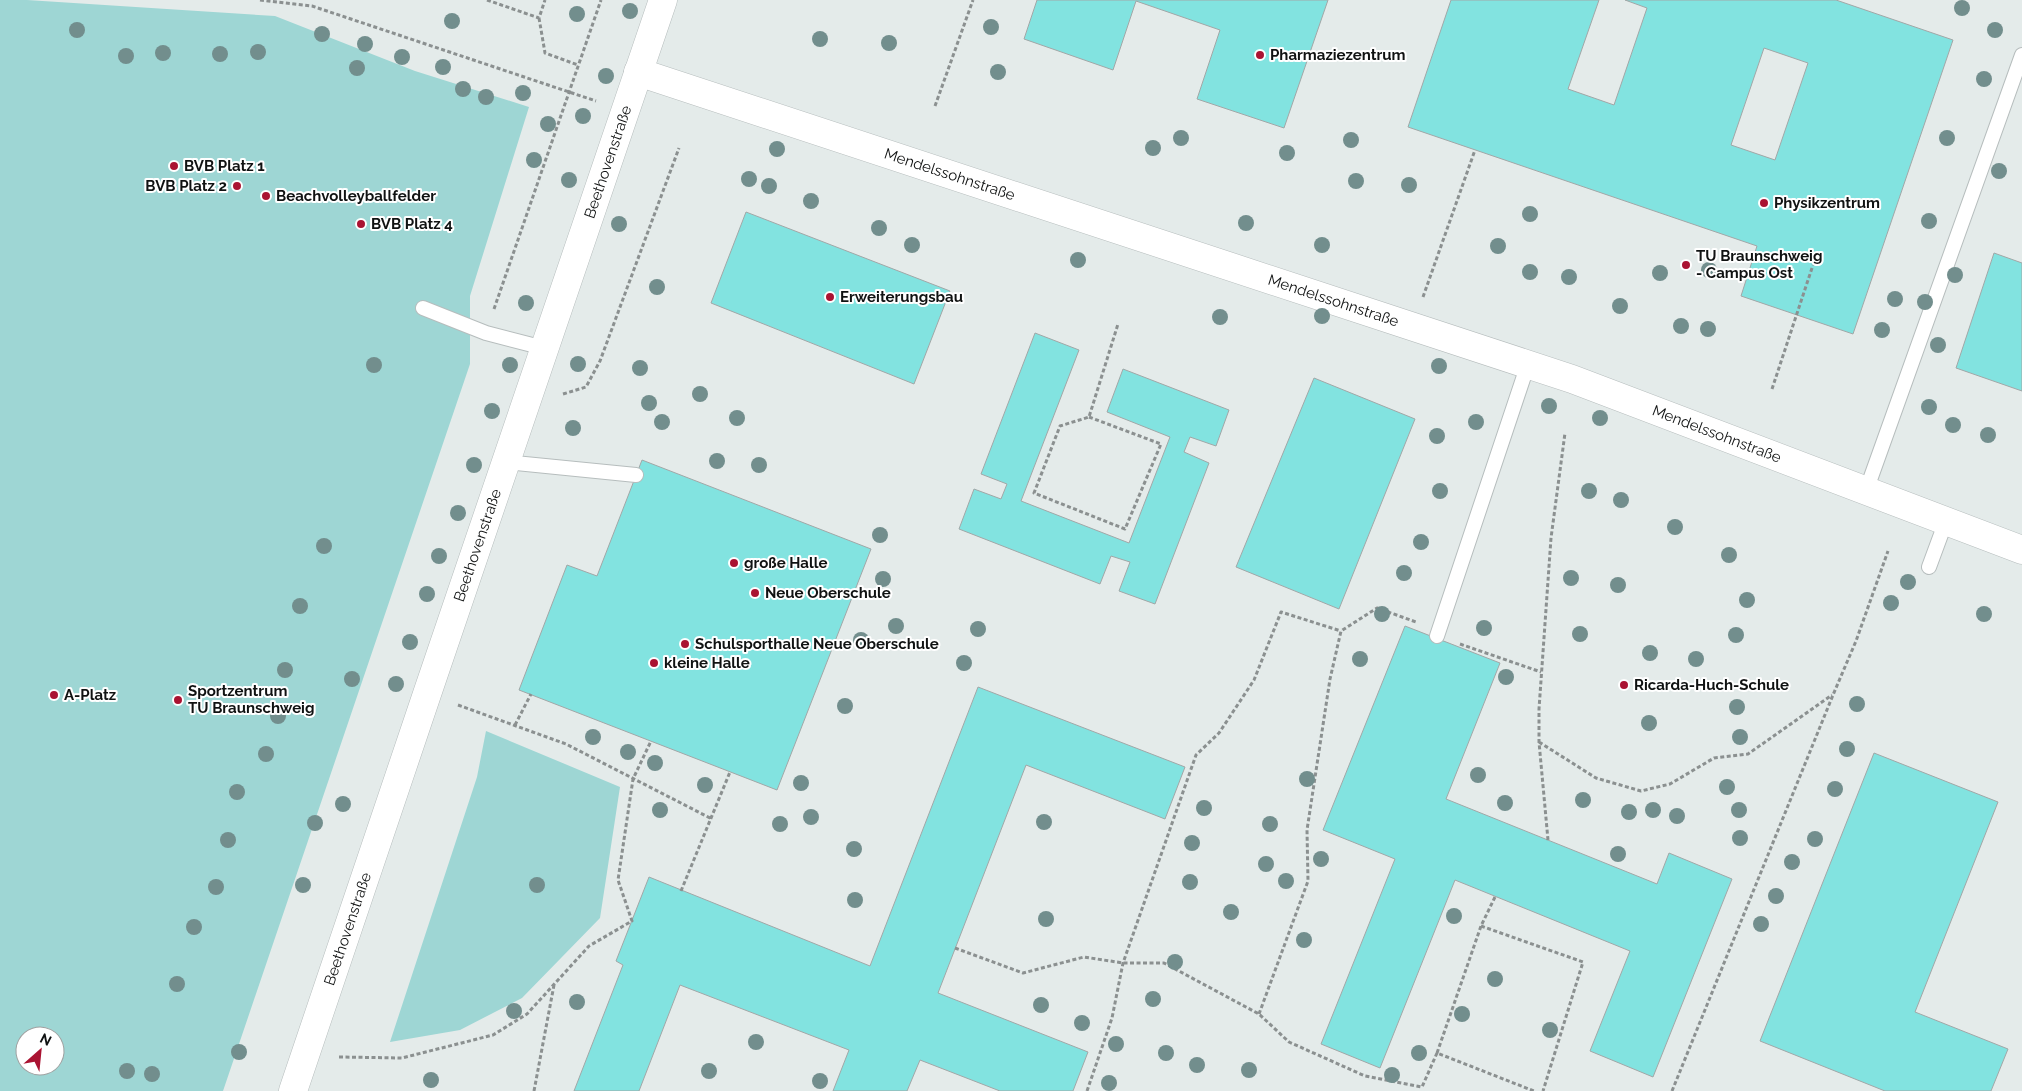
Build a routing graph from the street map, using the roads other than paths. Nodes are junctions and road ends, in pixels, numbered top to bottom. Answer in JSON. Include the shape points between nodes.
{"nodes":[{"id":1,"x":663,"y":0,"type":"edge"},
{"id":2,"x":2022,"y":55,"type":"edge"},
{"id":3,"x":638,"y":72,"type":"junction"},
{"id":4,"x":423,"y":308,"type":"dead end"},
{"id":5,"x":544,"y":348,"type":"junction"},
{"id":6,"x":1528,"y":364,"type":"junction"},
{"id":7,"x":505,"y":462,"type":"junction"},
{"id":8,"x":636,"y":475,"type":"dead end"},
{"id":9,"x":1866,"y":491,"type":"junction"},
{"id":10,"x":1946,"y":521,"type":"junction"},
{"id":11,"x":2022,"y":550,"type":"edge"},
{"id":12,"x":1929,"y":567,"type":"dead end"},
{"id":13,"x":1437,"y":636,"type":"dead end"},
{"id":14,"x":294,"y":1091,"type":"edge"}],
"edges":[{"from":1,"to":3,"type":"street","name":"Beethovenstraße"},
{"from":2,"to":9,"type":"lane"},
{"from":3,"to":5,"type":"street","name":"Beethovenstraße"},
{"from":3,"to":6,"type":"street","name":"Mendelssohnstraße"},
{"from":4,"to":5,"type":"lane","via":[[486,333]]},
{"from":5,"to":7,"type":"street","name":"Beethovenstraße"},
{"from":6,"to":9,"type":"street","name":"Mendelssohnstraße"},
{"from":6,"to":13,"type":"lane"},
{"from":7,"to":8,"type":"lane"},
{"from":7,"to":14,"type":"street","name":"Beethovenstraße"},
{"from":9,"to":10,"type":"street","name":"Mendelssohnstraße"},
{"from":10,"to":11,"type":"street","name":"Mendelssohnstraße"},
{"from":10,"to":12,"type":"lane"}]}
